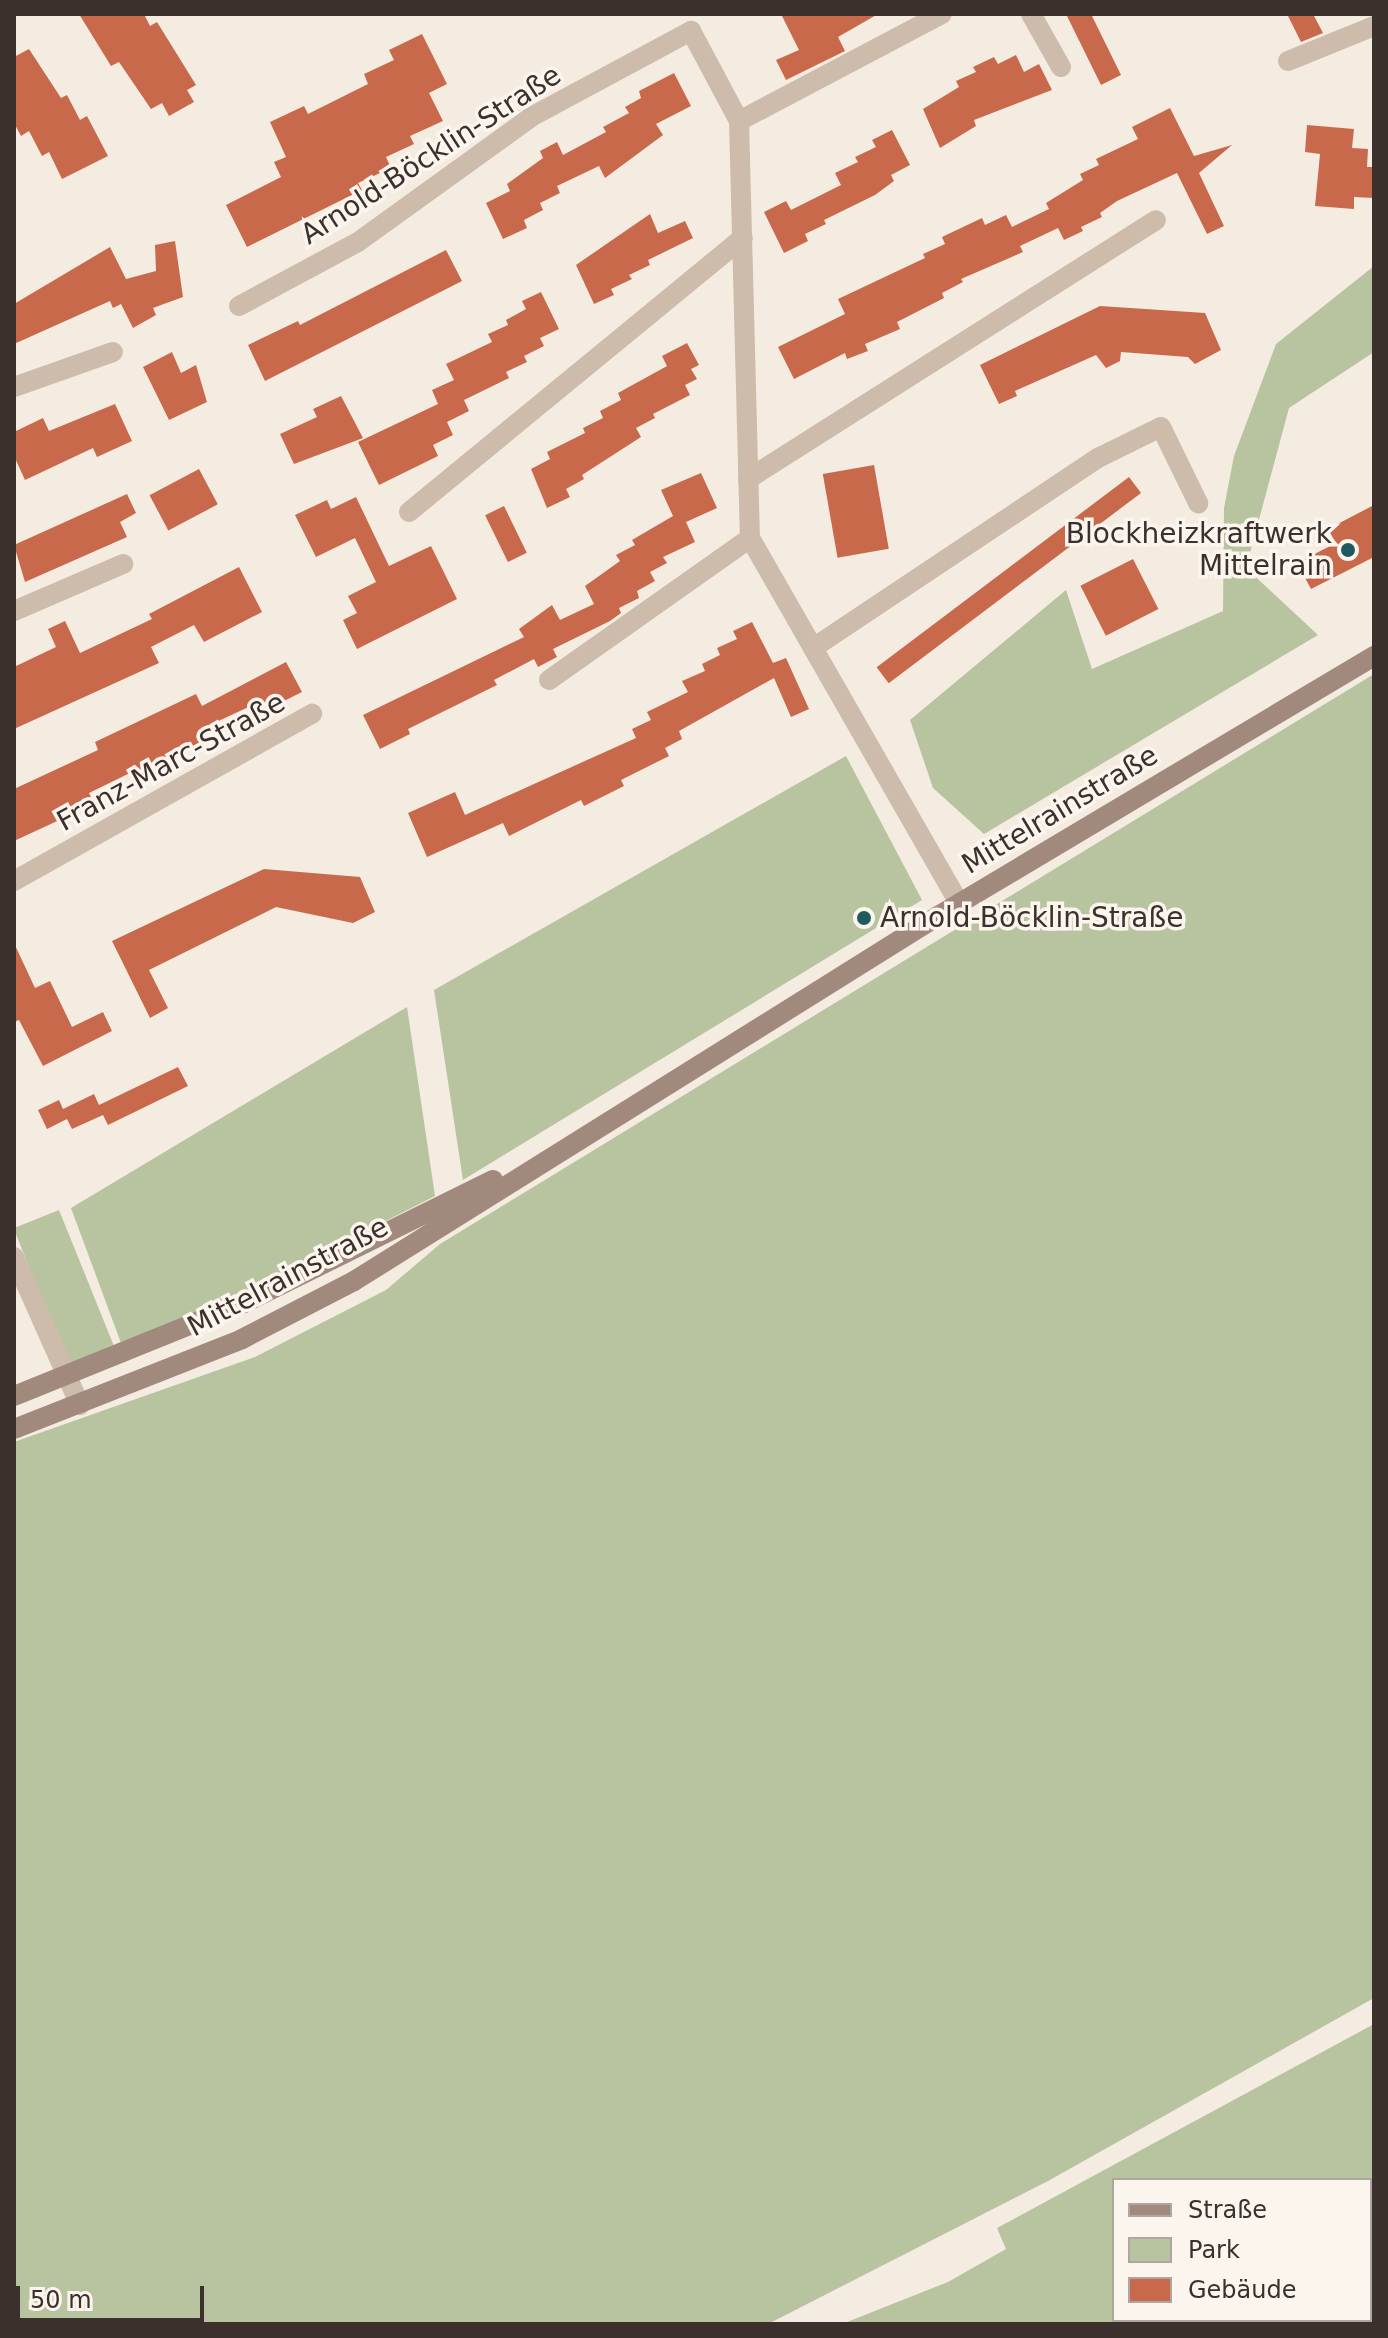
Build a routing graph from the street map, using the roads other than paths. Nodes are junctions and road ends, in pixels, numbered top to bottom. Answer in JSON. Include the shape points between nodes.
{"nodes":[{"id":1,"x":942,"y":14,"type":"edge"},
{"id":2,"x":1031,"y":14,"type":"edge"},
{"id":3,"x":1374,"y":26,"type":"edge"},
{"id":4,"x":1288,"y":61,"type":"dead end"},
{"id":5,"x":1061,"y":67,"type":"dead end"},
{"id":6,"x":739,"y":121,"type":"junction"},
{"id":7,"x":1156,"y":220,"type":"dead end"},
{"id":8,"x":743,"y":238,"type":"junction"},
{"id":9,"x":239,"y":306,"type":"dead end"},
{"id":10,"x":113,"y":352,"type":"dead end"},
{"id":11,"x":14,"y":387,"type":"edge"},
{"id":12,"x":748,"y":479,"type":"junction"},
{"id":13,"x":1198,"y":503,"type":"dead end"},
{"id":14,"x":409,"y":512,"type":"dead end"},
{"id":15,"x":750,"y":538,"type":"junction"},
{"id":16,"x":123,"y":564,"type":"dead end"},
{"id":17,"x":14,"y":611,"type":"edge"},
{"id":18,"x":813,"y":648,"type":"junction"},
{"id":19,"x":1374,"y":656,"type":"edge"},
{"id":20,"x":549,"y":680,"type":"dead end"},
{"id":21,"x":312,"y":714,"type":"dead end"},
{"id":22,"x":14,"y":881,"type":"edge"},
{"id":23,"x":959,"y":903,"type":"junction"},
{"id":24,"x":572,"y":1142,"type":"junction"},
{"id":25,"x":14,"y":1257,"type":"edge"},
{"id":26,"x":65,"y":1377,"type":"junction"},
{"id":27,"x":14,"y":1396,"type":"edge"},
{"id":28,"x":80,"y":1405,"type":"junction"},
{"id":29,"x":14,"y":1429,"type":"edge"}],
"edges":[{"from":1,"to":6,"type":"street"},
{"from":2,"to":5,"type":"street"},
{"from":3,"to":4,"type":"street"},
{"from":6,"to":8,"type":"street","name":"Arnold-Böcklin-Straße"},
{"from":6,"to":9,"type":"street","name":"Arnold-Böcklin-Straße","via":[[691,31],[531,117],[358,242]]},
{"from":7,"to":12,"type":"street"},
{"from":8,"to":12,"type":"street","name":"Arnold-Böcklin-Straße"},
{"from":8,"to":14,"type":"street","via":[[701,267]]},
{"from":10,"to":11,"type":"street"},
{"from":12,"to":15,"type":"street","name":"Arnold-Böcklin-Straße"},
{"from":13,"to":18,"type":"street","via":[[1161,427],[1098,458]]},
{"from":15,"to":18,"type":"street","name":"Arnold-Böcklin-Straße"},
{"from":15,"to":20,"type":"street"},
{"from":16,"to":17,"type":"street"},
{"from":18,"to":23,"type":"street","name":"Arnold-Böcklin-Straße"},
{"from":19,"to":23,"type":"street","name":"Mittelrainstraße"},
{"from":21,"to":22,"type":"street","name":"Franz-Marc-Straße"},
{"from":23,"to":24,"type":"street","name":"Mittelrainstraße"},
{"from":24,"to":26,"type":"street","name":"Mittelrainstraße","via":[[242,1304]]},
{"from":24,"to":28,"type":"street","name":"Mittelrainstraße","via":[[354,1281],[242,1339]]},
{"from":25,"to":26,"type":"street"},
{"from":26,"to":27,"type":"street","name":"Mittelrainstraße"},
{"from":26,"to":28,"type":"street"},
{"from":28,"to":29,"type":"street","name":"Mittelrainstraße"}]}
